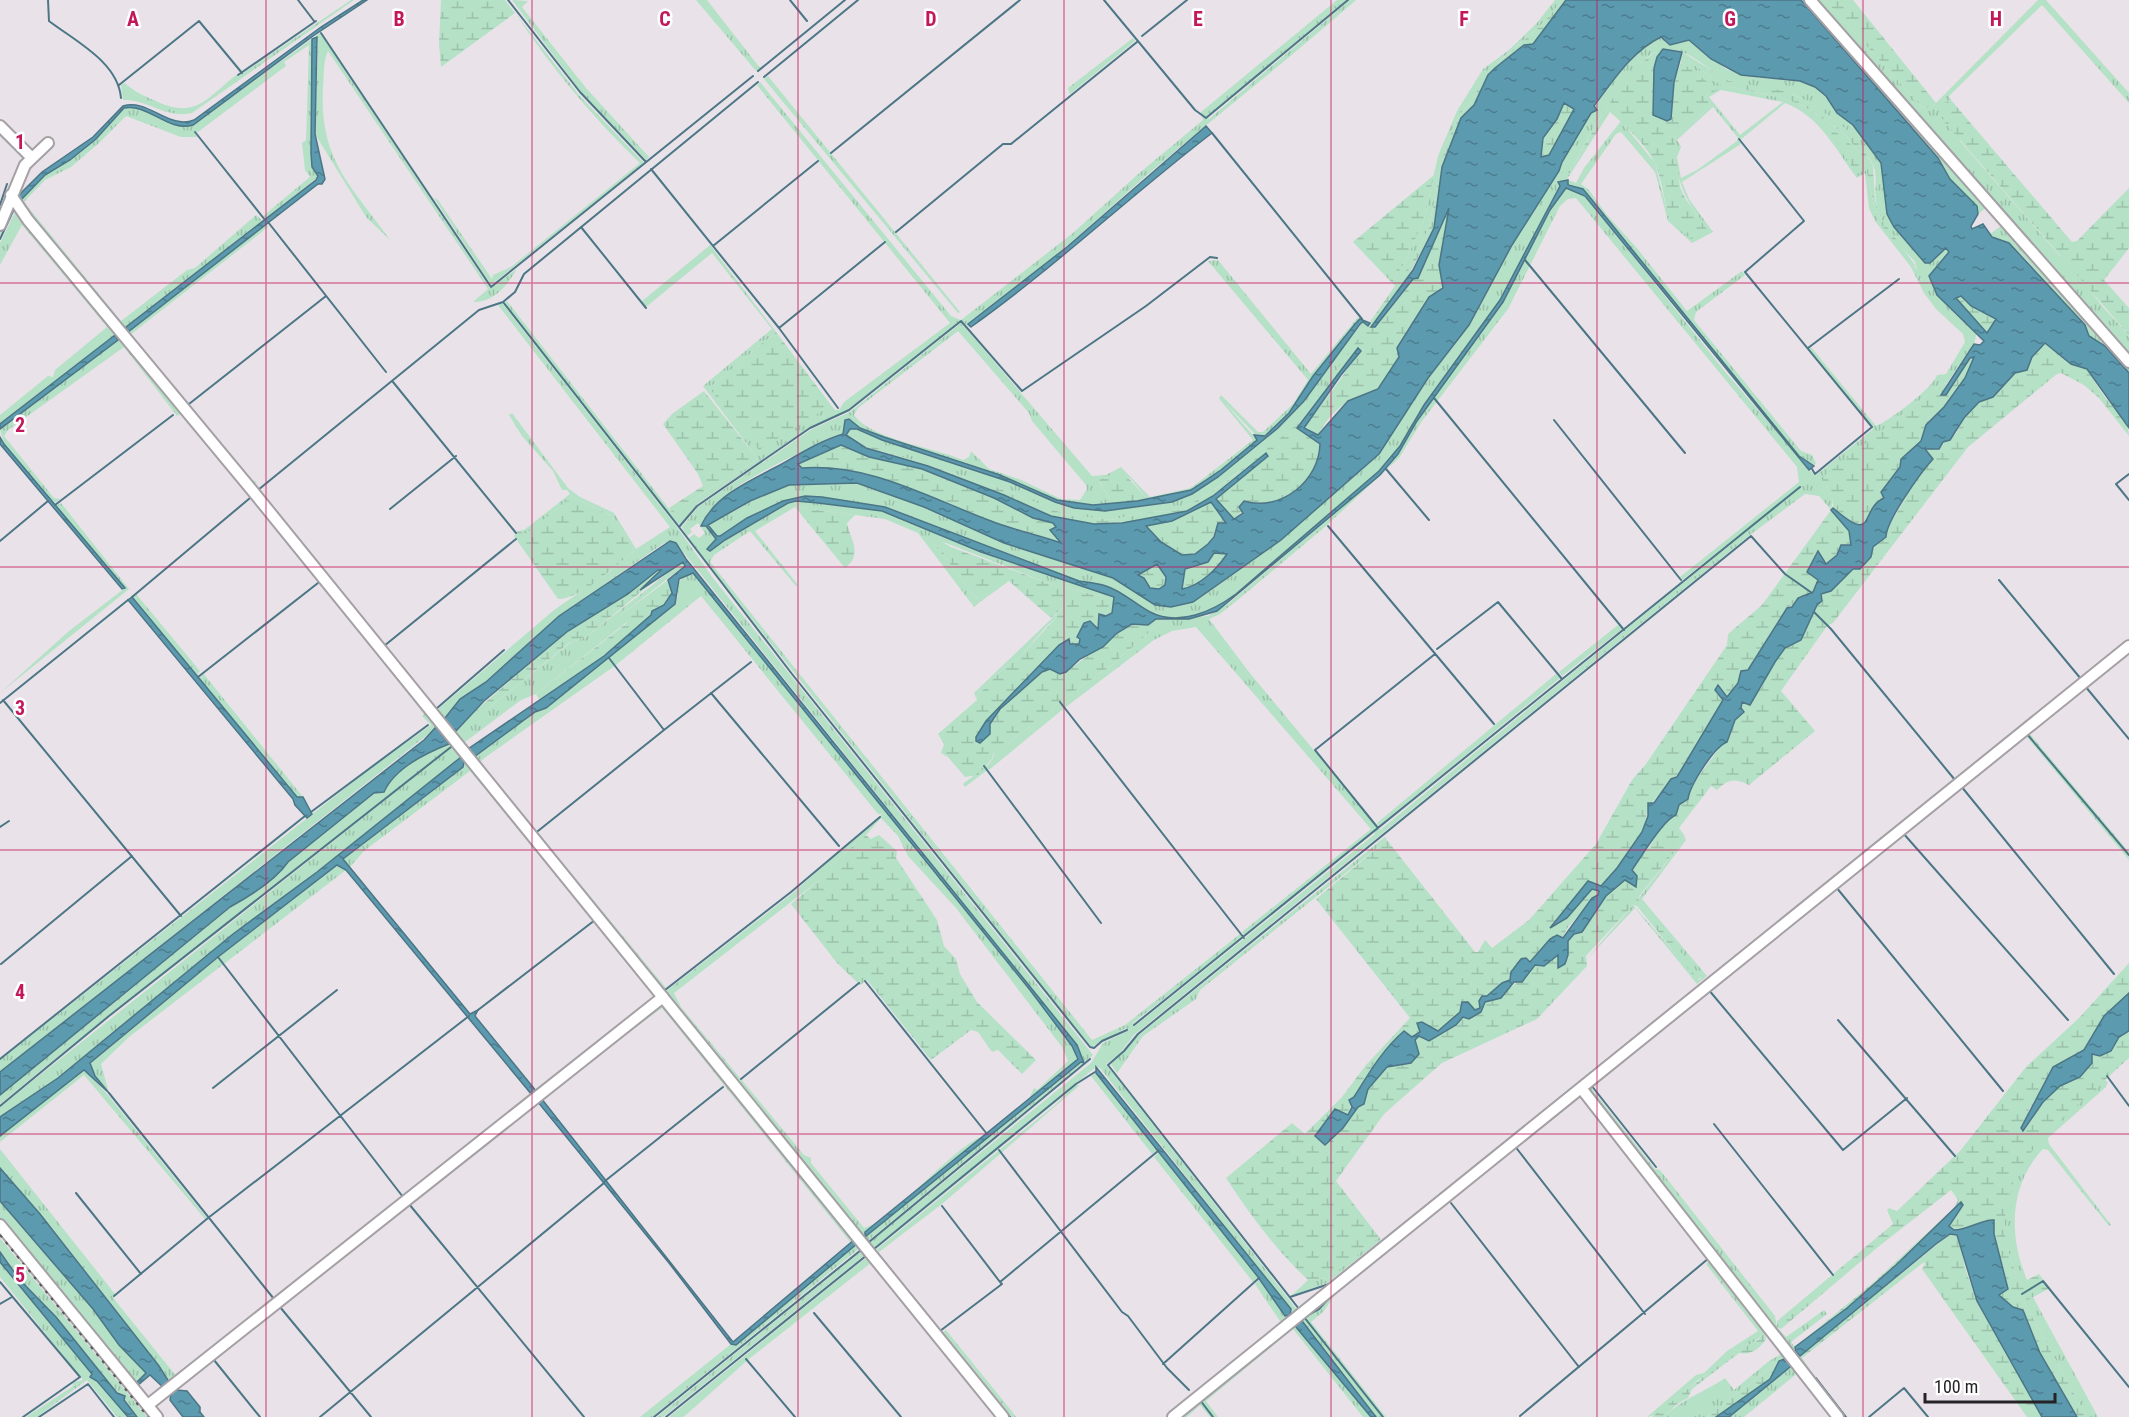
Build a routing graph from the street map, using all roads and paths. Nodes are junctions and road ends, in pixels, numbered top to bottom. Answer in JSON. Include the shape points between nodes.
{"nodes":[{"id":1,"x":1810,"y":0,"type":"edge"},
{"id":2,"x":0,"y":126,"type":"edge"},
{"id":3,"x":48,"y":143,"type":"dead end"},
{"id":4,"x":31,"y":157,"type":"junction"},
{"id":5,"x":11,"y":195,"type":"junction"},
{"id":6,"x":0,"y":225,"type":"edge"},
{"id":7,"x":2129,"y":362,"type":"edge"},
{"id":8,"x":2129,"y":646,"type":"edge"},
{"id":9,"x":663,"y":997,"type":"junction"},
{"id":10,"x":1581,"y":1088,"type":"junction"},
{"id":11,"x":0,"y":1225,"type":"edge"},
{"id":12,"x":148,"y":1406,"type":"junction"},
{"id":13,"x":157,"y":1417,"type":"edge"},
{"id":14,"x":1004,"y":1417,"type":"edge"},
{"id":15,"x":1173,"y":1417,"type":"edge"},
{"id":16,"x":1838,"y":1417,"type":"edge"}],
"edges":[{"from":1,"to":7,"type":"street"},
{"from":2,"to":4,"type":"street"},
{"from":3,"to":4,"type":"street"},
{"from":4,"to":5,"type":"street"},
{"from":5,"to":6,"type":"street"},
{"from":5,"to":9,"type":"street"},
{"from":8,"to":10,"type":"street"},
{"from":9,"to":12,"type":"street"},
{"from":9,"to":14,"type":"street"},
{"from":10,"to":15,"type":"street"},
{"from":10,"to":16,"type":"street"},
{"from":11,"to":12,"type":"street"},
{"from":12,"to":13,"type":"street"}]}
